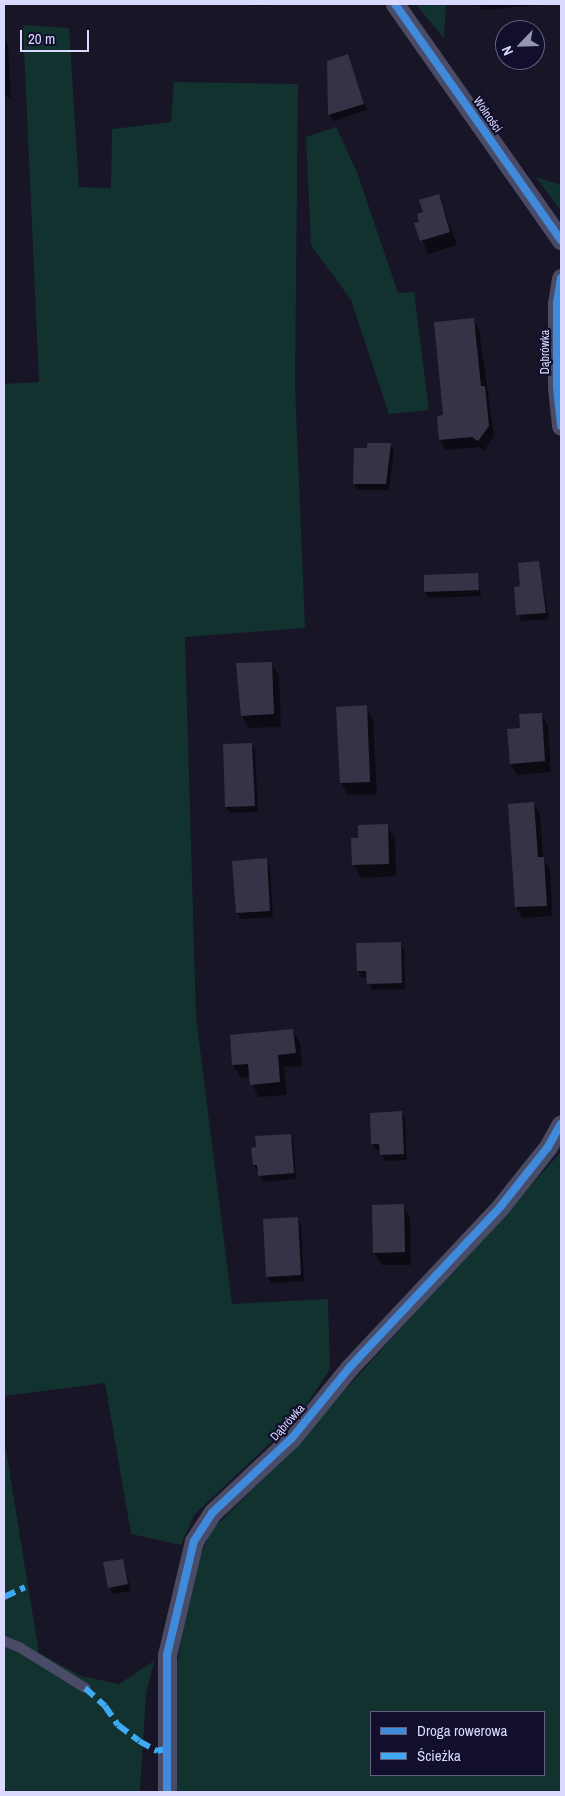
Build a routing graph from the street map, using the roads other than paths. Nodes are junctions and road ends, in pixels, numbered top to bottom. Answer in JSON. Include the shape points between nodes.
{"nodes":[{"id":1,"x":395,"y":4,"type":"edge"},
{"id":2,"x":561,"y":240,"type":"edge"},
{"id":3,"x":561,"y":278,"type":"edge"},
{"id":4,"x":561,"y":426,"type":"edge"},
{"id":5,"x":561,"y":1124,"type":"edge"},
{"id":6,"x":4,"y":1641,"type":"edge"},
{"id":7,"x":85,"y":1688,"type":"dead end"},
{"id":8,"x":167,"y":1792,"type":"edge"}],
"edges":[{"from":1,"to":2,"type":"street","name":"Wolności"},
{"from":3,"to":4,"type":"street","name":"Dąbrówka","via":[[557,304],[557,387]]},
{"from":5,"to":8,"type":"street","name":"Dąbrówka","via":[[548,1147],[501,1206],[350,1367],[292,1438],[212,1513],[194,1541],[167,1655]]},
{"from":6,"to":7,"type":"lane"}]}
